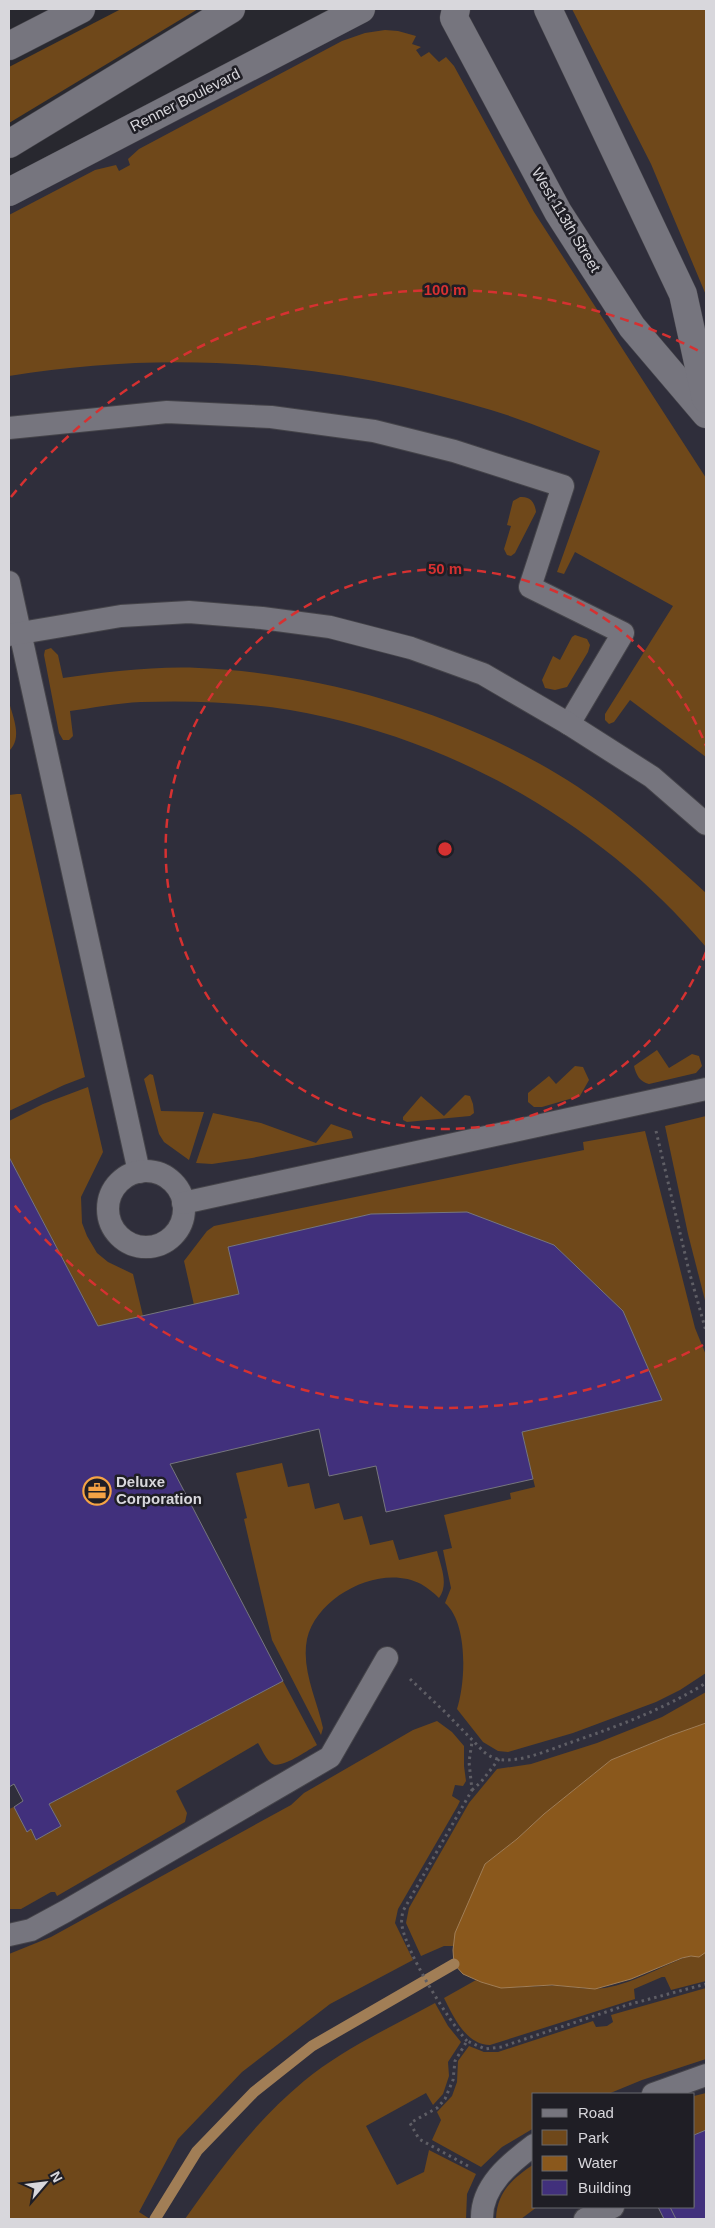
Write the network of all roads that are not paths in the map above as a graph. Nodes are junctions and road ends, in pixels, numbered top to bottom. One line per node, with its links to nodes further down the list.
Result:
1 (81, 9): 6 (street)
2 (232, 9): 7 (street)
3 (361, 9): 8 (street, Renner Boulevard)
4 (456, 9): 10 (street, West 113th Street)
5 (548, 9): 9 (street)
6 (9, 46)
7 (9, 144)
8 (9, 192)
9 (706, 398)
10 (706, 414)
11 (9, 428): 14 (lane)
12 (9, 582): 13 (lane)
13 (15, 634): 14 (lane); 17 (lane)
14 (569, 724): 15 (lane)
15 (706, 824)
16 (706, 1089): 18 (lane)
17 (139, 1172): 18 (lane); 18 (lane)
18 (184, 1203)
19 (388, 1658): 20 (lane)
20 (9, 1935)
21 (706, 2075): 22 (lane)
22 (656, 2093)
23 (532, 2146): 25 (lane)
24 (611, 2208): 26 (lane)
25 (482, 2219)
26 (585, 2219)

